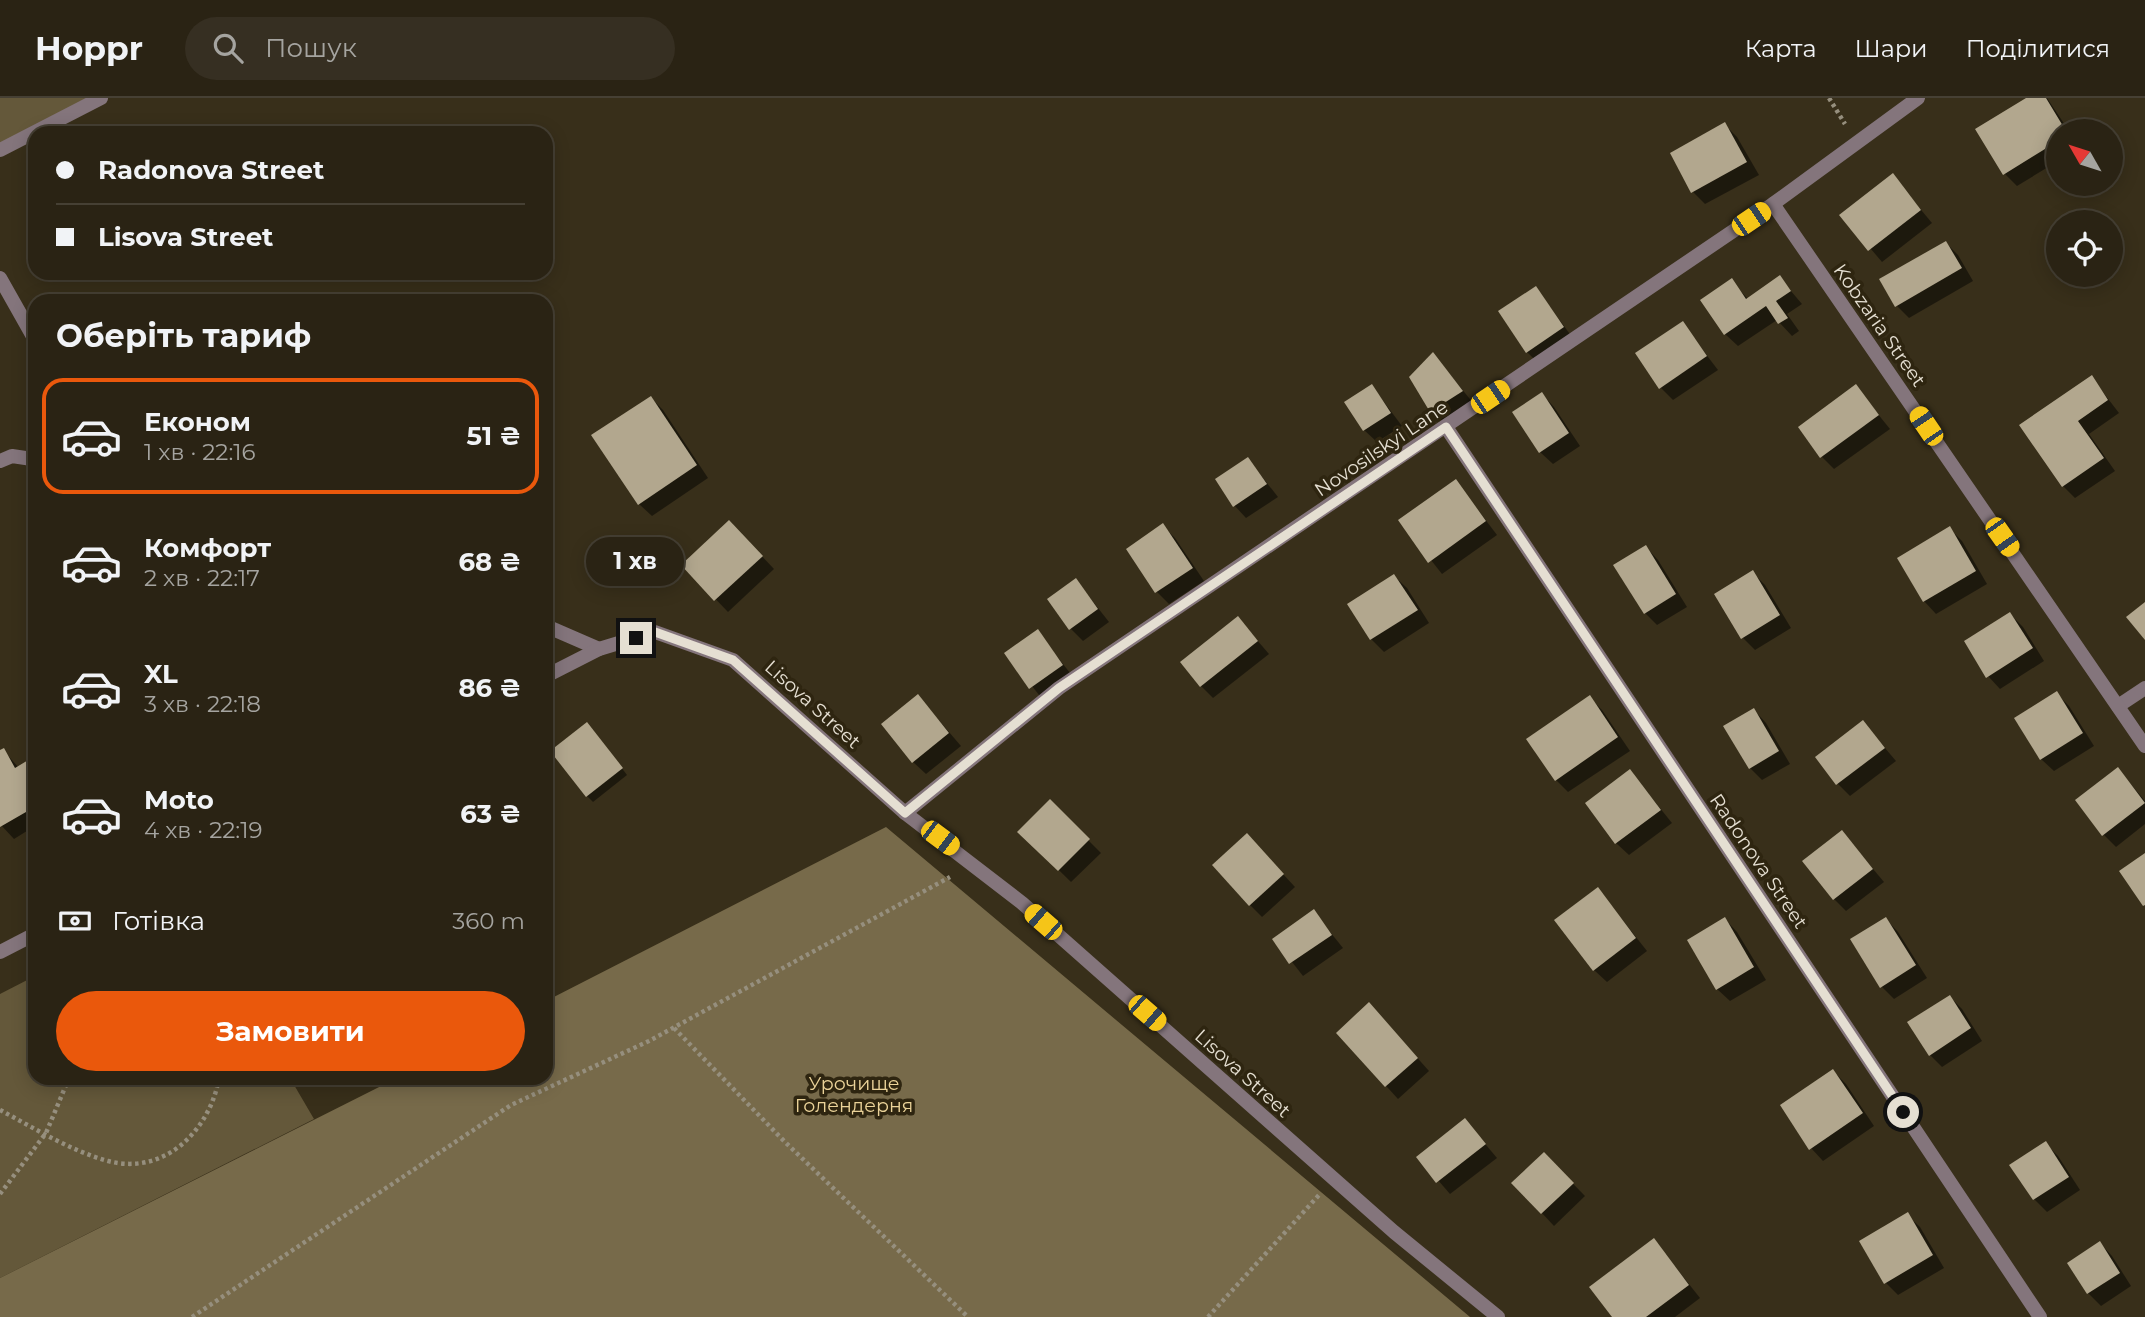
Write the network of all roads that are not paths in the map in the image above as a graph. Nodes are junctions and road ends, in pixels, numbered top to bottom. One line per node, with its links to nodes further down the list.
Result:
1 (101, 98): 3 (street)
2 (1917, 98): 6 (street, Novosilskyi Lane)
3 (47, 126)
4 (28, 136): 5 (street)
5 (0, 150)
6 (1773, 204): 9 (street, Novosilskyi Lane); 16 (street, Kobzaria Street)
7 (0, 278): 8 (street)
8 (28, 328)
9 (1446, 427): 18 (street, Novosilskyi Lane); 22 (street, Radonova Street)
10 (28, 458): 11 (street)
11 (0, 461)
12 (553, 629): 13 (street)
13 (599, 649): 14 (street, Lisova Street); 18 (street, Lisova Street)
14 (553, 672)
15 (2145, 688): 16 (street)
16 (2118, 706): 17 (street, Kobzaria Street)
17 (2145, 746)
18 (905, 813): 21 (street, Lisova Street)
19 (28, 938): 20 (street)
20 (0, 952)
21 (1498, 1317)
22 (2040, 1317)

